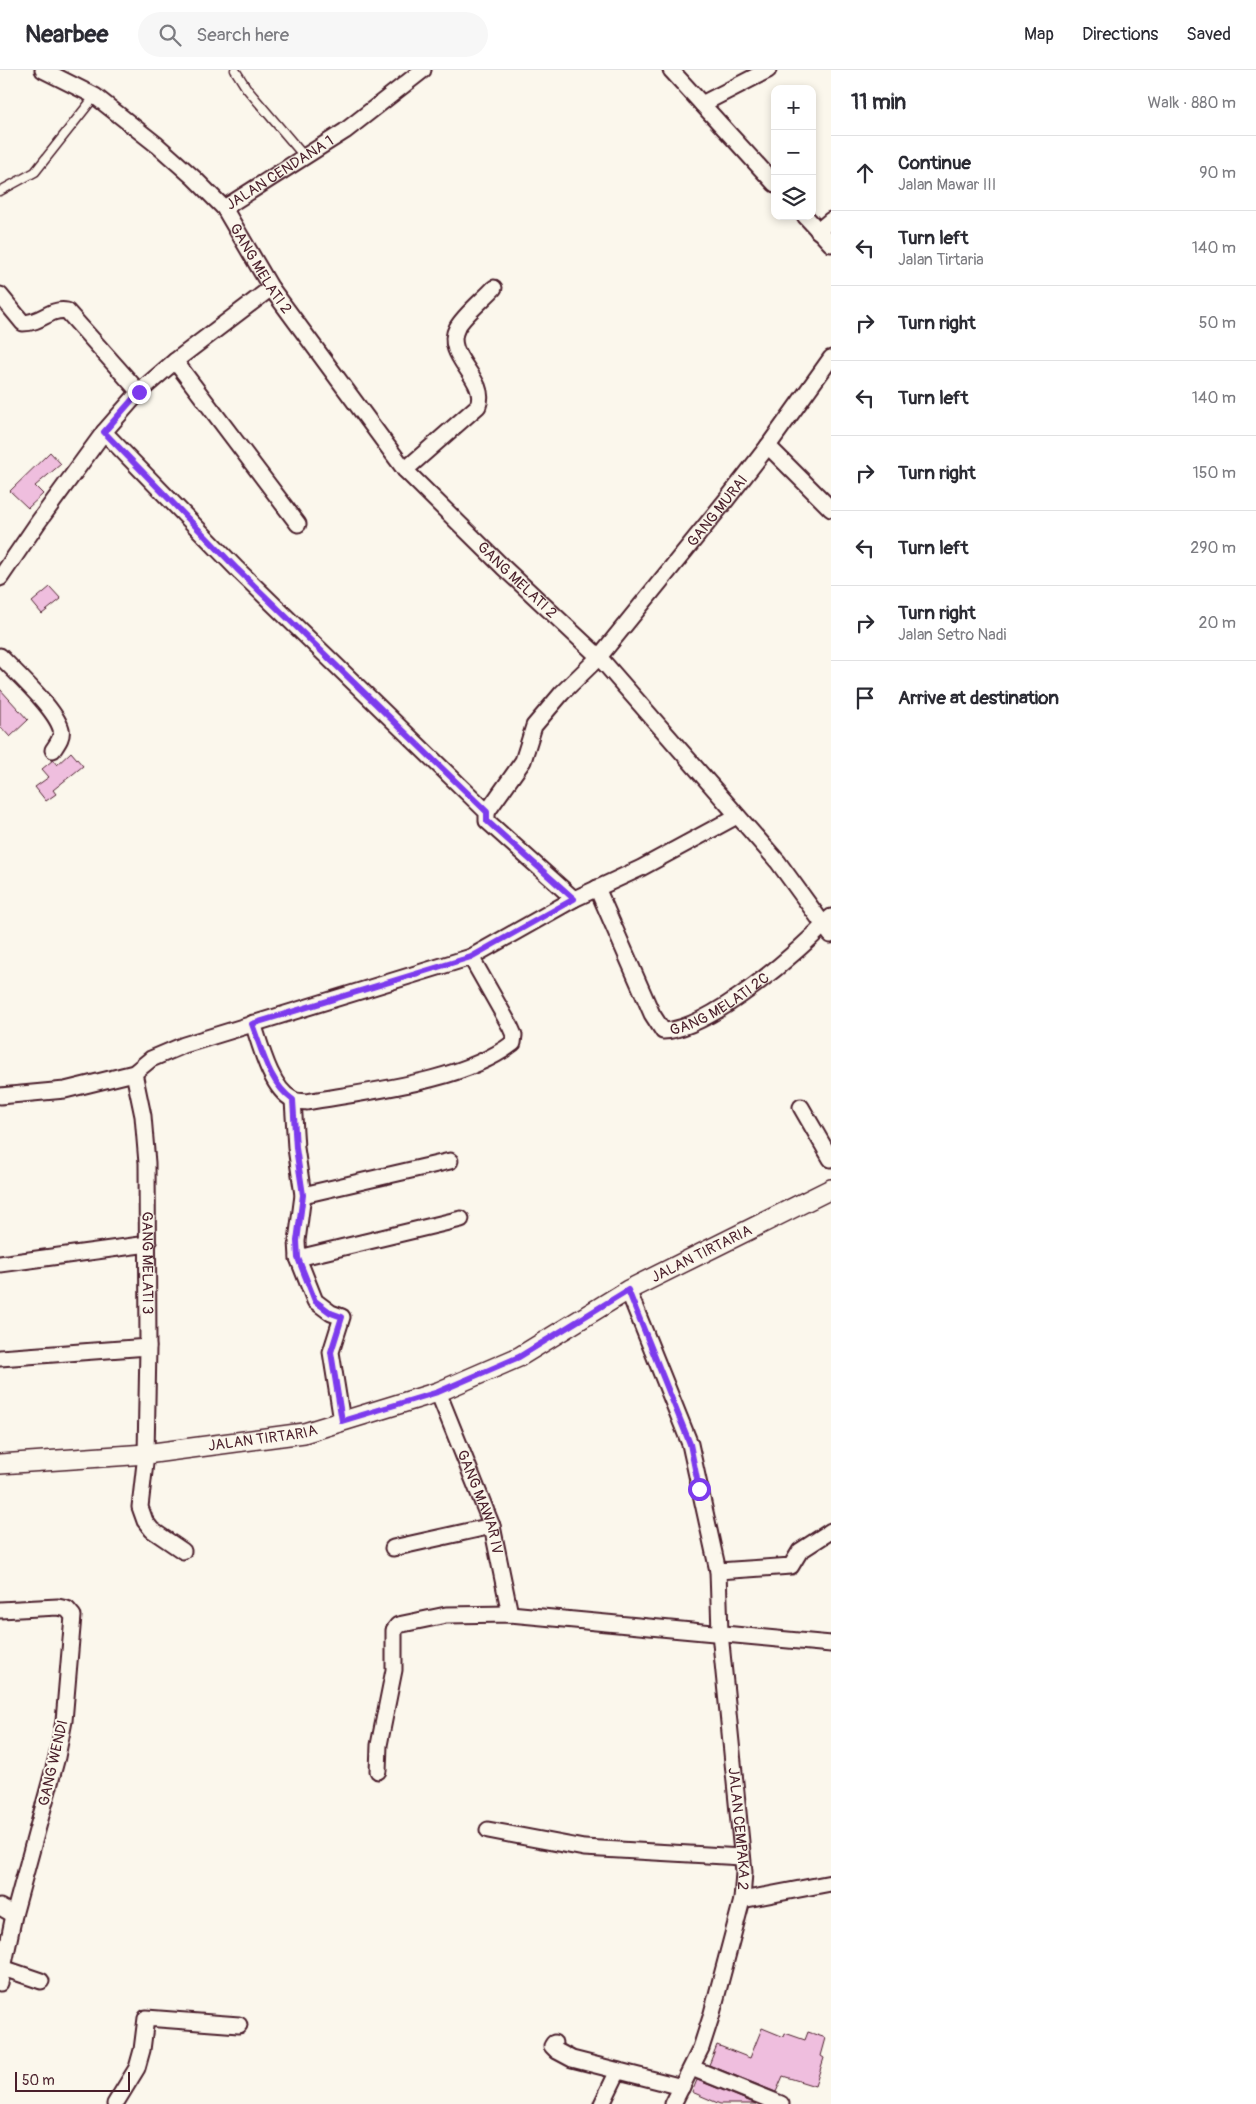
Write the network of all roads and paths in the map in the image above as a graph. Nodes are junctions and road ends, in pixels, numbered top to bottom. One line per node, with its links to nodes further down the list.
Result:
1 (43, 70): 6 (street, JALAN CENDANA 1)
2 (235, 70): 8 (lane)
3 (423, 70): 8 (street, JALAN CENDANA 1)
4 (671, 70): 7 (street)
5 (768, 70): 7 (street)
6 (95, 96): 10 (lane); 11 (street, JALAN CENDANA 1)
7 (702, 104): 9 (street)
8 (304, 156): 11 (street, JALAN CENDANA 1)
9 (771, 180)
10 (0, 192)
11 (224, 208): 16 (street, GANG MELATI 2)
12 (808, 220): 14 (street)
13 (831, 220): 14 (street)
14 (818, 231): 15 (street)
15 (831, 244)
16 (271, 288): 20 (street); 24 (street, GANG MELATI 2)
17 (494, 288): 24 (street)
18 (0, 295): 21 (street)
19 (831, 358): 23 (street, GANG MURAI)
20 (176, 361): 21 (street); 26 (street)
21 (139, 392): 22 (street)
22 (104, 432): 27 (street); 31 (street)
23 (768, 446): 25 (street); 29 (street, GANG MURAI)
24 (405, 470): 29 (street, GANG MELATI 2)
25 (831, 509)
26 (298, 524)
27 (0, 578)
28 (0, 656): 30 (street)
29 (599, 657): 31 (street, GANG MURAI); 32 (street, GANG MELATI 2)
30 (53, 750)
31 (487, 812): 34 (street)
32 (737, 816): 33 (street); 35 (street, GANG MELATI 2)
33 (597, 888): 34 (street); 35 (street, GANG MELATI 2C)
34 (574, 899): 36 (street)
35 (828, 926)
36 (471, 957): 37 (street); 40 (street)
37 (252, 1024): 38 (street); 40 (street)
38 (134, 1073): 39 (street); 47 (street, GANG MELATI 3)
39 (0, 1096)
40 (293, 1100): 45 (street)
41 (802, 1107): 42 (street)
42 (831, 1158)
43 (450, 1161): 45 (street)
44 (831, 1190): 50 (street, JALAN TIRTARIA)
45 (303, 1195): 48 (street)
46 (462, 1219): 48 (street)
47 (148, 1244): 49 (street); 51 (street, GANG MELATI 3)
48 (298, 1258): 54 (street)
49 (0, 1264)
50 (628, 1290): 53 (street, JALAN TIRTARIA); 61 (street, JALAN CEMPAKA 2)
51 (148, 1347): 52 (street); 55 (street, GANG MELATI 3)
52 (0, 1358)
53 (438, 1392): 54 (street, JALAN TIRTARIA); 57 (street, GANG MAWAR IV)
54 (342, 1421): 55 (street, JALAN TIRTARIA)
55 (146, 1454): 56 (street, JALAN TIRTARIA); 60 (street, GANG MELATI 3)
56 (0, 1464)
57 (492, 1526): 59 (street); 63 (street, GANG MAWAR IV)
58 (831, 1531): 61 (street)
59 (393, 1548)
60 (183, 1551)
61 (718, 1571): 64 (street, JALAN CEMPAKA 2)
62 (0, 1610): 72 (street, GANG WENDI)
63 (510, 1614): 64 (street); 66 (street)
64 (720, 1633): 65 (street); 68 (street, JALAN CEMPAKA 2)
65 (831, 1644)
66 (378, 1771)
67 (488, 1830): 68 (street)
68 (742, 1857): 70 (street, JALAN CEMPAKA 2)
69 (831, 1883): 70 (street)
70 (742, 1900): 77 (street, JALAN CEMPAKA 2)
71 (0, 1907): 72 (street)
72 (14, 1915): 73 (street, GANG WENDI)
73 (1, 1976): 74 (street)
74 (41, 1981)
75 (239, 2025): 80 (street)
76 (554, 2042): 78 (street)
77 (692, 2068): 79 (street, JALAN CEMPAKA 2); 83 (street)
78 (618, 2071): 79 (street); 81 (street)
79 (682, 2087): 82 (street, JALAN CEMPAKA 2)
80 (114, 2104)
81 (602, 2104)
82 (673, 2104)
83 (781, 2104)

